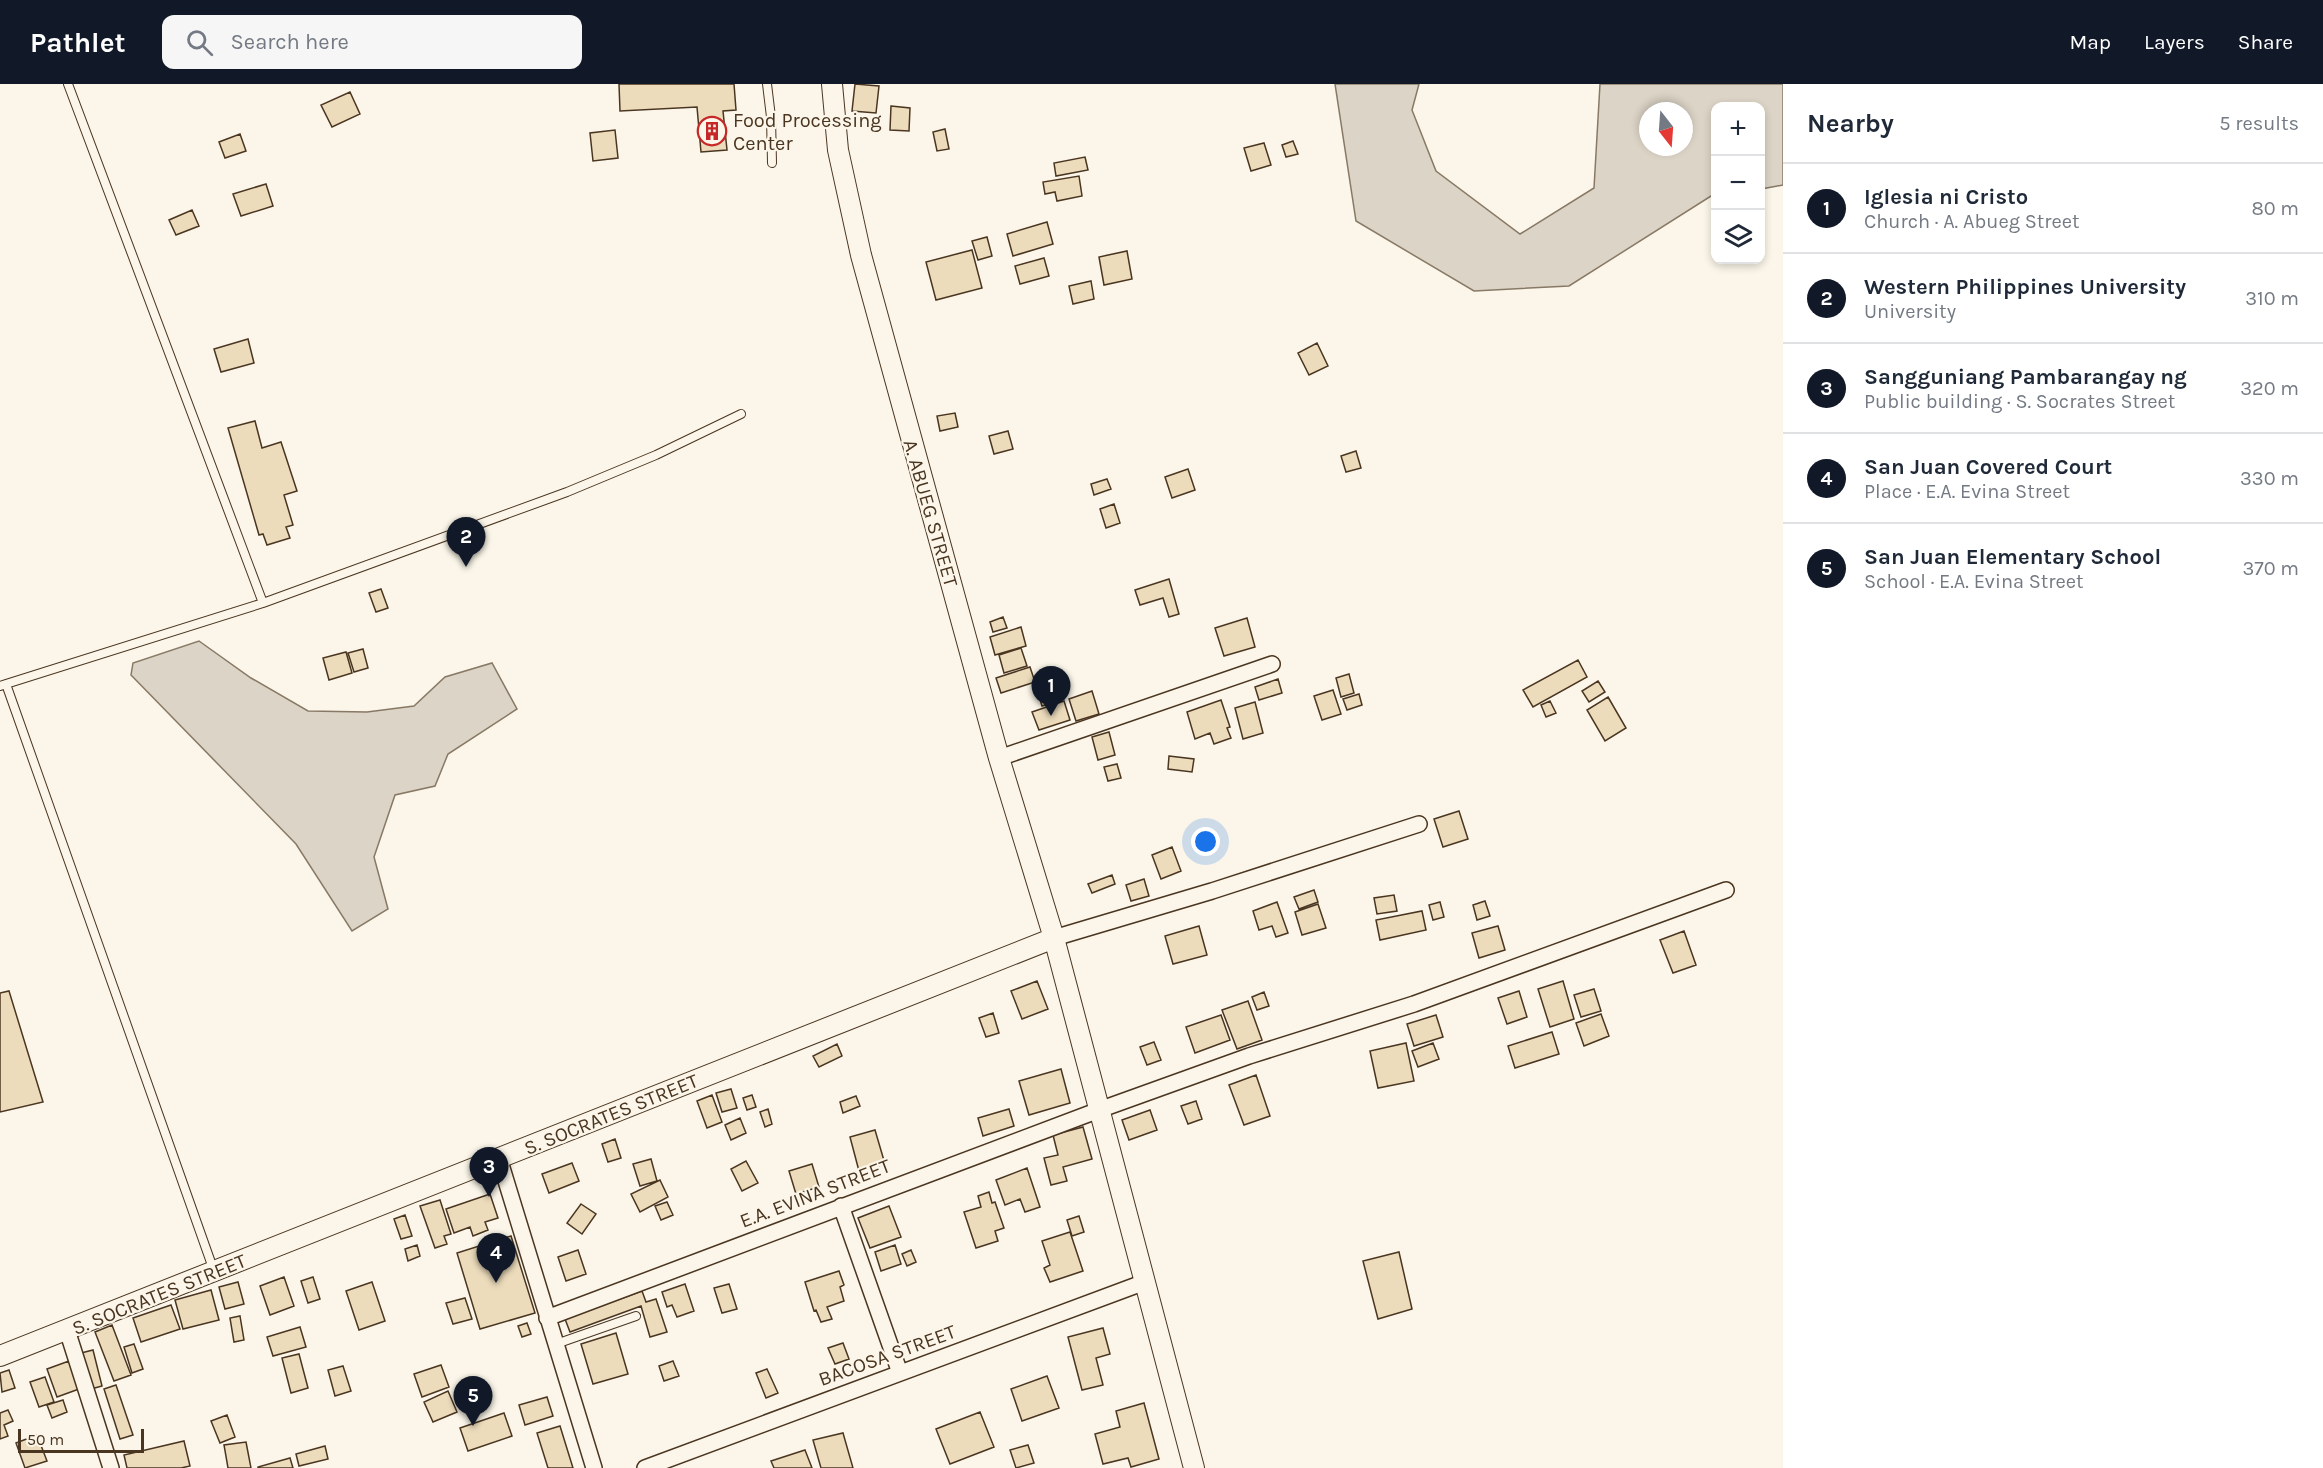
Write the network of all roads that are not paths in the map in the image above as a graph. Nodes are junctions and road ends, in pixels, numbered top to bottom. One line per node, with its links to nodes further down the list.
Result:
1 (68, 84): 6 (lane)
2 (766, 84): 4 (lane)
3 (832, 84): 9 (street, A. ABUEG STREET)
4 (772, 163)
5 (741, 414): 6 (lane)
6 (263, 603): 8 (lane)
7 (1272, 664): 9 (street)
8 (3, 685): 16 (lane)
9 (999, 758): 12 (street, A. ABUEG STREET)
10 (1419, 824): 12 (street)
11 (1726, 890): 13 (street, E.A. EVINA STREET)
12 (1054, 938): 13 (street, A. ABUEG STREET); 14 (street, S. SOCRATES STREET)
13 (1099, 1110): 15 (street, E.A. EVINA STREET); 17 (street, A. ABUEG STREET)
14 (499, 1158): 16 (street, S. SOCRATES STREET); 19 (street)
15 (841, 1206): 19 (street, E.A. EVINA STREET); 23 (street)
16 (214, 1272): 20 (street, S. SOCRATES STREET)
17 (1145, 1282): 23 (street, BACOSA STREET); 27 (street, A. ABUEG STREET)
18 (636, 1316): 21 (lane)
19 (547, 1318): 21 (street)
20 (67, 1330): 22 (street, S. SOCRATES STREET); 24 (street)
21 (555, 1344): 25 (street)
22 (0, 1356)
23 (900, 1373): 26 (street, BACOSA STREET)
24 (111, 1468)
25 (594, 1468)
26 (645, 1468)
27 (1194, 1468)

